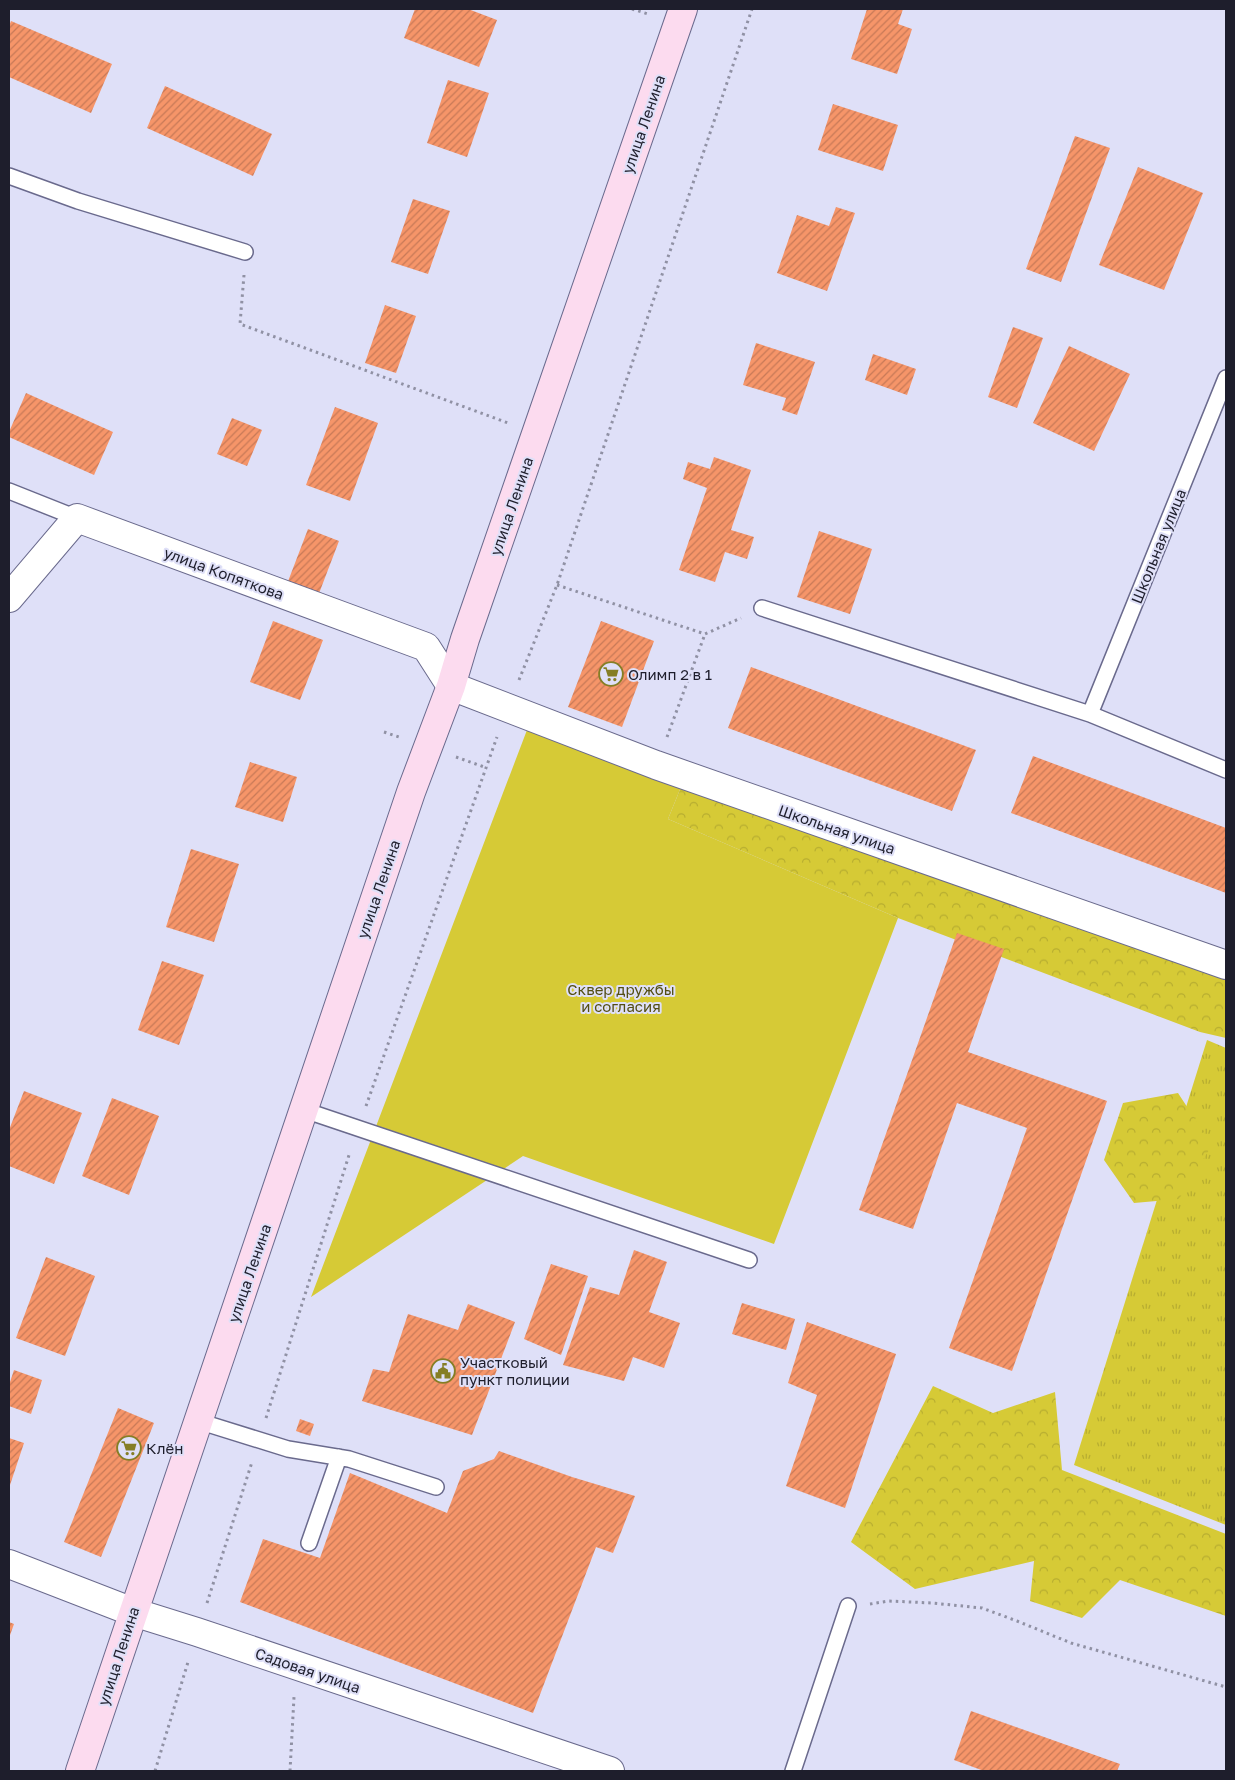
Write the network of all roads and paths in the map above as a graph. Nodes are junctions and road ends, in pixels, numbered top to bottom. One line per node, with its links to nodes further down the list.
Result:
1 (682, 9): 6 (main road, улица Ленина)
2 (752, 9): 9 (path)
3 (9, 176): 4 (lane)
4 (245, 252): 6 (path)
5 (1226, 378): 15 (lane, Школьная улица)
6 (537, 434): 13 (main road, улица Ленина)
7 (9, 491): 8 (lane)
8 (77, 518): 10 (street); 13 (street, улица Копяткова)
9 (557, 585): 12 (path); 14 (path)
10 (9, 598)
11 (762, 608): 12 (path); 15 (lane)
12 (705, 634): 16 (path)
13 (451, 686): 14 (street, Школьная улица); 19 (main road, улица Ленина)
14 (508, 708): 16 (street, Школьная улица); 20 (path)
15 (1090, 714): 17 (lane)
16 (656, 765): 18 (street, Школьная улица)
17 (1226, 770)
18 (1226, 964)
19 (304, 1110): 20 (lane); 22 (main road, улица Ленина)
20 (358, 1129): 21 (lane); 23 (path)
21 (749, 1260)
22 (198, 1421): 23 (lane); 29 (main road, улица Ленина)
23 (259, 1439): 24 (lane); 30 (path)
24 (339, 1457): 25 (lane); 26 (lane)
25 (436, 1487)
26 (310, 1543)
27 (9, 1564): 29 (street, Садовая улица)
28 (848, 1606): 32 (path); 37 (lane)
29 (133, 1612): 30 (street, Садовая улица); 33 (main road, улица Ленина)
30 (197, 1632): 31 (street, Садовая улица); 34 (path)
31 (296, 1665): 35 (path); 36 (street, Садовая улица)
32 (1226, 1687)
33 (80, 1771)
34 (155, 1771)
35 (290, 1771)
36 (610, 1771)
37 (793, 1771)

